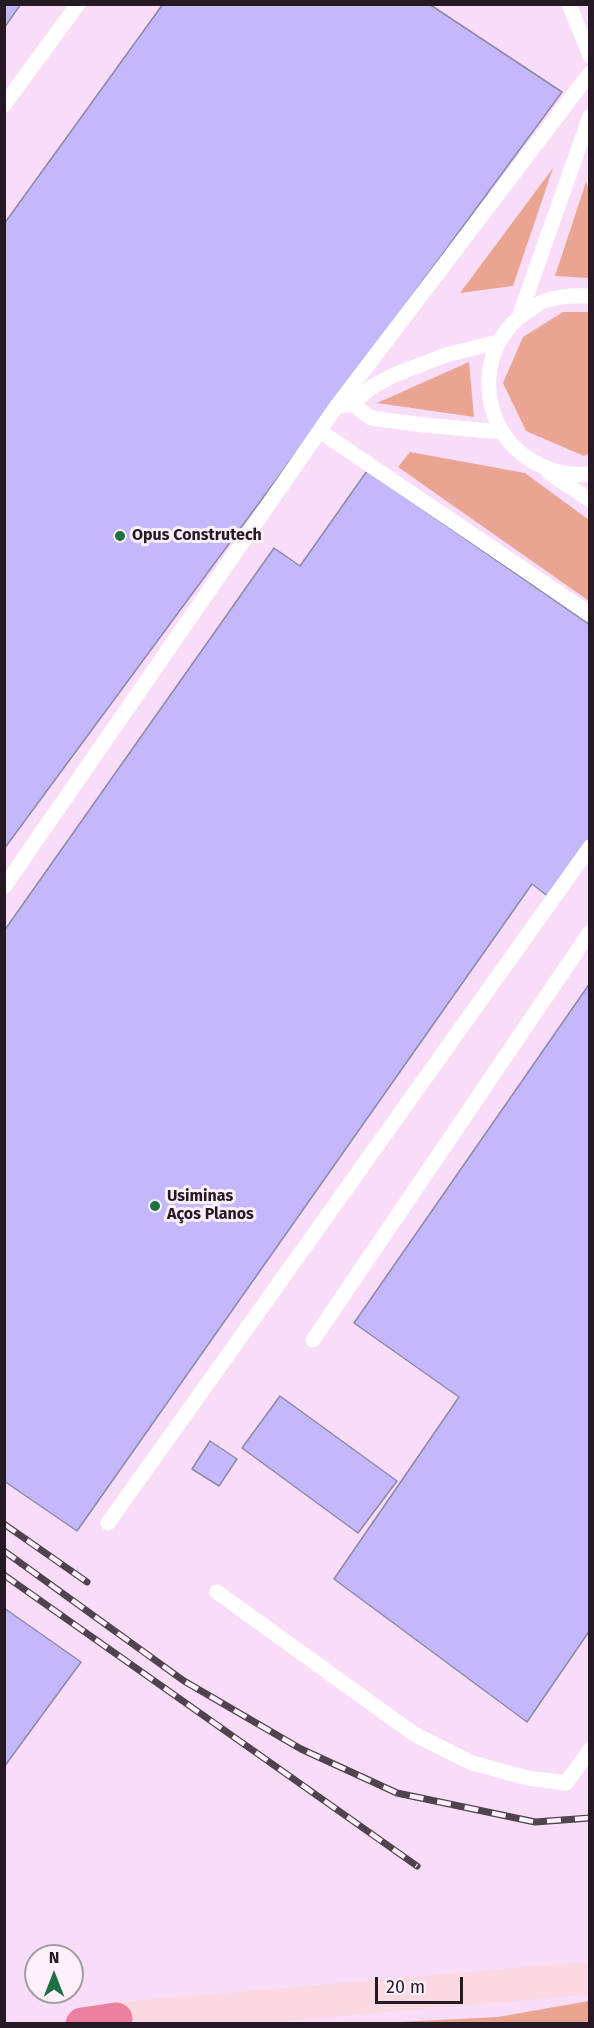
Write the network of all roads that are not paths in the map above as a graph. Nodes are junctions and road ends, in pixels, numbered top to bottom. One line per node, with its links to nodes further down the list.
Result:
1 (78, 4): 5 (lane)
2 (567, 7): 3 (lane)
3 (590, 56)
4 (590, 73): 10 (lane)
5 (4, 105)
6 (590, 116): 8 (lane)
7 (590, 296): 8 (lane)
8 (519, 317): 9 (lane)
9 (498, 342): 10 (lane); 12 (lane)
10 (344, 406): 11 (lane); 12 (lane)
11 (321, 432): 16 (lane); 18 (lane)
12 (502, 432): 13 (lane)
13 (519, 453): 14 (lane); 15 (lane)
14 (590, 474)
15 (590, 500)
16 (590, 614)
17 (590, 848): 21 (lane)
18 (4, 887)
19 (590, 932): 20 (lane)
20 (313, 1340)
21 (108, 1523)
22 (217, 1592): 23 (lane)
23 (590, 1750)
24 (590, 1978): 25 (main road)
25 (110, 2021): 26 (highway)
26 (82, 2024)

